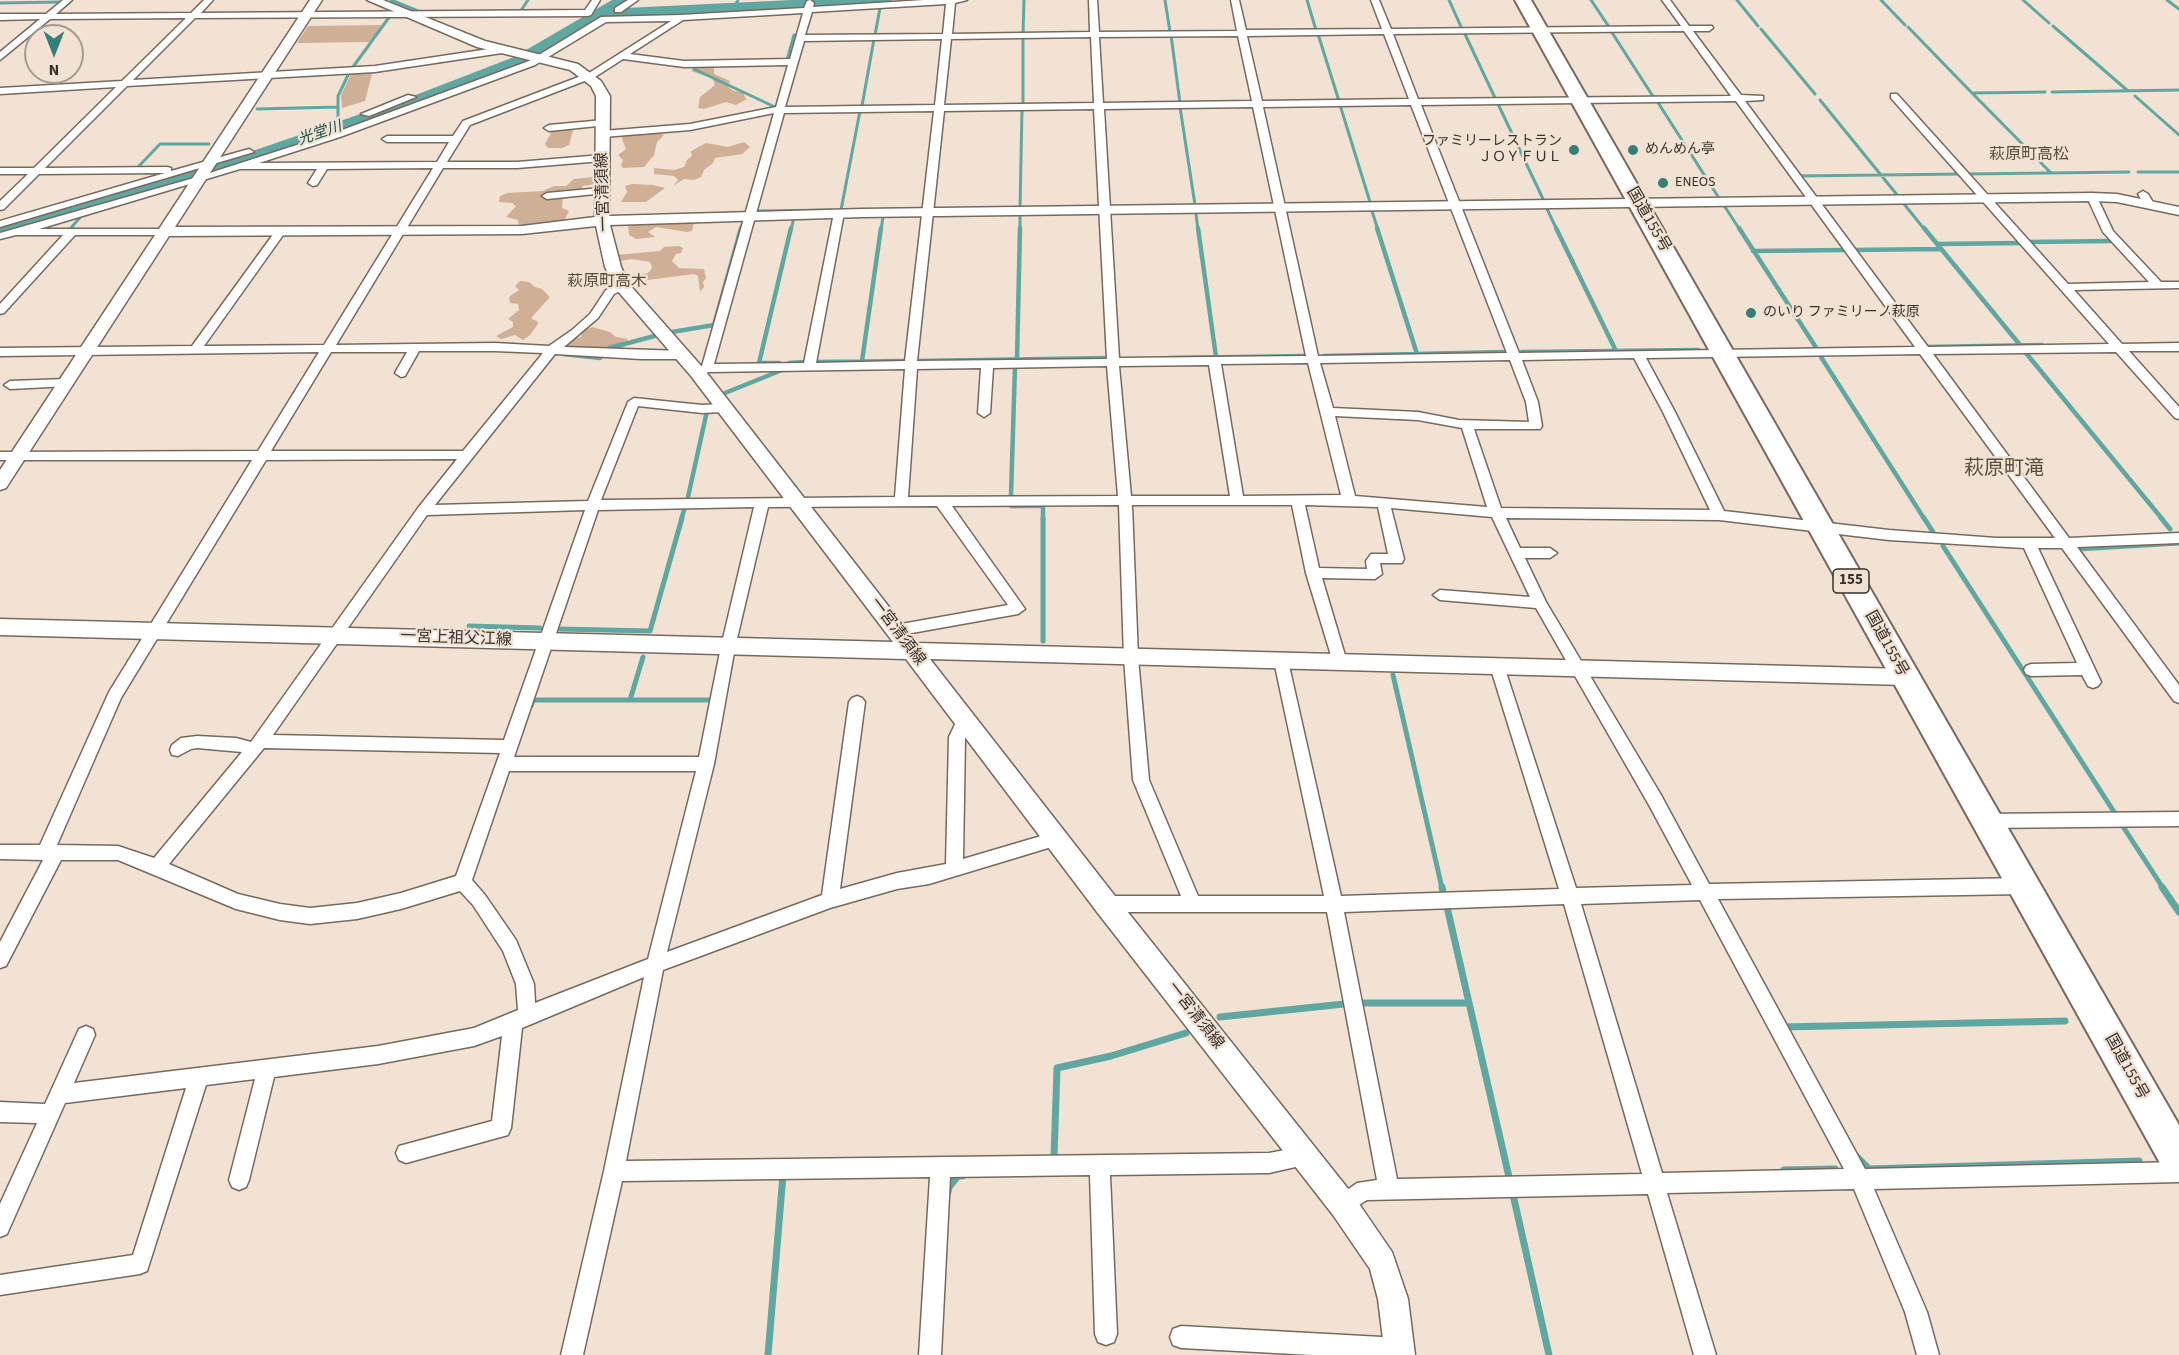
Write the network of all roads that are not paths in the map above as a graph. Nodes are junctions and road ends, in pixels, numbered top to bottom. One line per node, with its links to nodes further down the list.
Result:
1 (68, 0): 19 (street)
2 (209, 0): 18 (street)
3 (316, 0): 16 (street)
4 (373, 0): 17 (street)
5 (596, 0): 17 (street)
6 (634, 0): 15 (street)
7 (951, 0): 8 (street); 14 (street); 28 (street)
8 (963, 0)
9 (1093, 0): 27 (street)
10 (1235, 0): 26 (street)
11 (1376, 0): 25 (street)
12 (1523, 0): 24 (highway, 国道155号 / 155)
13 (1666, 0): 22 (street)
14 (811, 3): 15 (street); 20 (street); 29 (street)
15 (635, 14): 20 (street); 34 (street)
16 (306, 15): 17 (street); 18 (street); 36 (street)
17 (409, 15): 30 (street)
18 (193, 16): 19 (street); 38 (street)
19 (48, 17): 21 (street); 33 (street)
20 (681, 18): 32 (street)
21 (2, 19)
22 (1687, 28): 23 (street); 24 (street); 41 (street)
23 (1709, 28)
24 (1540, 30): 25 (street); 43 (highway, 国道155号 / 155)
25 (1388, 31): 26 (street); 44 (street)
26 (1242, 33): 27 (street); 45 (street)
27 (1095, 34): 28 (street); 46 (street)
28 (947, 36): 29 (street); 47 (street)
29 (799, 38): 35 (street)
30 (502, 50): 31 (street); 36 (street)
31 (521, 55): 34 (street); 59 (street)
32 (621, 56): 35 (street); 37 (street)
33 (0, 57)
34 (538, 59): 37 (street); 55 (street)
35 (792, 62): 48 (street)
36 (266, 75): 38 (street); 59 (street)
37 (588, 76): 50 (street, 一宮清須線); 51 (street)
38 (126, 83): 39 (street); 58 (street)
39 (0, 91)
40 (1894, 96): 64 (street)
41 (1737, 98): 42 (street); 43 (street); 65 (street)
42 (1760, 98)
43 (1579, 100): 44 (street); 66 (highway, 国道155号 / 155)
44 (1416, 102): 45 (street); 67 (street)
45 (1258, 104): 46 (street); 69 (street)
46 (1099, 106): 47 (street); 70 (street)
47 (939, 107): 48 (street); 72 (street)
48 (779, 110): 50 (street); 74 (street)
49 (549, 128): 50 (street)
50 (604, 129): 53 (street, 一宮清須線)
51 (454, 139): 52 (street); 54 (street)
52 (387, 140)
53 (602, 158): 54 (street); 61 (street, 一宮清須線)
54 (439, 165): 56 (street); 77 (street)
55 (239, 166): 56 (street); 59 (street)
56 (324, 166): 60 (street)
57 (0, 171): 58 (street)
58 (36, 171): 59 (street); 68 (street)
59 (199, 172): 76 (street); 79 (street); 81 (street)
60 (313, 183)
61 (601, 191): 62 (street); 75 (street, 一宮清須線)
62 (547, 196)
63 (2092, 197): 64 (street); 71 (street); 86 (street)
64 (1986, 199): 65 (street); 85 (street)
65 (1812, 201): 66 (street); 96 (street)
66 (1638, 203): 67 (street); 97 (highway, 国道155号 / 155)
67 (1456, 206): 69 (street); 100 (street)
68 (0, 207)
69 (1281, 208): 70 (street); 101 (street)
70 (1106, 210): 72 (street); 102 (street)
71 (2179, 211)
72 (928, 212): 73 (street); 104 (street)
73 (839, 213): 74 (street); 106 (street)
74 (749, 215): 75 (street); 107 (street)
75 (603, 221): 77 (street); 84 (street, 一宮清須線)
76 (0, 224)
77 (399, 230): 78 (street); 91 (street)
78 (281, 231): 81 (street); 92 (street)
79 (16, 232): 80 (street); 82 (street)
80 (72, 232): 81 (street); 87 (street)
81 (163, 232): 94 (street)
82 (0, 236)
83 (2179, 285): 86 (street)
84 (622, 286): 93 (street); 99 (street, 一宮清須線)
85 (2064, 286): 86 (street); 90 (street)
86 (2159, 286)
87 (0, 311)
88 (2179, 347): 90 (street)
89 (415, 348): 91 (street); 93 (street); 108 (street)
90 (2119, 348): 96 (street); 114 (street)
91 (326, 349): 92 (street); 117 (street)
92 (195, 350): 94 (street)
93 (552, 350): 99 (street); 116 (street)
94 (85, 351): 95 (street); 109 (street)
95 (0, 352)
96 (1923, 352): 97 (street); 136 (street)
97 (1723, 354): 98 (street); 133 (highway, 国道155号 / 155)
98 (1638, 355): 100 (street); 132 (street)
99 (682, 356): 107 (street, 一宮清須線)
100 (1514, 358): 101 (street); 115 (street)
101 (1313, 360): 103 (street); 112 (street)
102 (1113, 362): 103 (street); 105 (street); 123 (street)
103 (1215, 362): 124 (street)
104 (911, 364): 105 (street); 106 (street); 121 (street)
105 (987, 364): 113 (street)
106 (809, 366): 107 (street)
107 (702, 370): 111 (street, 一宮清須線)
108 (401, 373)
109 (66, 383): 110 (street); 118 (street)
110 (10, 385)
111 (723, 408): 126 (street, 一宮清須線); 128 (street)
112 (1328, 412): 115 (street); 120 (street)
113 (984, 413)
114 (2179, 415)
115 (1467, 425): 131 (street)
116 (467, 454): 117 (street); 130 (street)
117 (263, 455): 118 (street); 144 (street)
118 (9, 456): 119 (street)
119 (0, 484)
120 (1349, 500): 127 (street); 129 (street)
121 (901, 501): 122 (street); 126 (street)
122 (941, 501): 123 (street); 143 (street)
123 (1125, 501): 124 (street); 149 (street)
124 (1237, 501): 127 (street)
125 (762, 502): 126 (street); 128 (street); 147 (street)
126 (798, 502): 143 (street, 一宮清須線)
127 (1298, 502): 139 (street)
128 (593, 504): 130 (street); 146 (street)
129 (1384, 504): 131 (street); 139 (street)
130 (423, 511): 145 (street)
131 (1498, 513): 132 (street); 137 (street)
132 (1719, 515): 133 (street)
133 (1820, 526): 135 (street); 155 (highway, 国道155号 / 155)
134 (2179, 538): 136 (street)
135 (2029, 543): 136 (street); 154 (street)
136 (2066, 543): 156 (street)
137 (1516, 553): 138 (street); 141 (street)
138 (1550, 553)
139 (1313, 573): 151 (street)
140 (1440, 595): 141 (street)
141 (1540, 603): 153 (street)
142 (1, 630): 144 (street, 一宮上祖父江線)
143 (895, 630): 148 (street, 一宮清須線)
144 (154, 631): 145 (street, 一宮上祖父江線); 167 (street)
145 (334, 636): 146 (street, 一宮上祖父江線); 159 (street)
146 (546, 642): 147 (street, 一宮上祖父江線); 160 (street)
147 (728, 647): 148 (street, 一宮上祖父江線); 163 (street)
148 (911, 652): 149 (street, 一宮上祖父江線); 158 (street, 一宮清須線)
149 (1131, 658): 150 (street, 一宮上祖父江線); 176 (street)
150 (1281, 661): 151 (street, 一宮上祖父江線); 178 (street)
151 (1340, 662): 152 (street, 一宮上祖父江線)
152 (1497, 666): 153 (street, 一宮上祖父江線); 174 (street)
153 (1579, 668): 155 (street, 一宮上祖父江線); 173 (street)
154 (2031, 670)
155 (1905, 677): 165 (highway, 国道155号 / 155)
156 (2179, 697)
157 (857, 702): 175 (street)
158 (964, 720): 166 (street, 一宮清須線); 170 (street)
159 (257, 745): 160 (street); 161 (street); 169 (street)
160 (509, 747): 162 (street)
161 (178, 750)
162 (503, 764): 163 (street); 171 (street)
163 (706, 764): 180 (street)
164 (2179, 819): 165 (street)
165 (1985, 821): 172 (highway, 国道155号 / 155)
166 (1058, 838): 170 (street); 177 (street, 一宮清須線)
167 (46, 851): 168 (street); 169 (street); 179 (street)
168 (0, 852)
169 (157, 867): 171 (street)
170 (954, 867): 175 (street)
171 (463, 882): 181 (street)
172 (2024, 886): 173 (street); 190 (highway, 国道155号 / 155)
173 (1704, 892): 174 (street); 195 (street)
174 (1569, 896): 178 (street); 197 (street)
175 (830, 900): 180 (street)
176 (1192, 903): 177 (street); 178 (street)
177 (1106, 904): 189 (street, 一宮清須線)
178 (1334, 904): 198 (street)
179 (0, 960)
180 (655, 965): 181 (street); 193 (street)
181 (520, 1019): 183 (street); 188 (street)
182 (86, 1035): 185 (street)
183 (267, 1068): 184 (street); 196 (street)
184 (200, 1075): 185 (street); 201 (street)
185 (59, 1094): 187 (street)
186 (0, 1112): 187 (street)
187 (49, 1114): 200 (street)
188 (406, 1153)
189 (1306, 1156): 191 (street); 199 (street, 一宮清須線)
190 (2179, 1161)
191 (1100, 1164): 192 (street); 202 (street)
192 (941, 1166): 193 (street); 206 (street)
193 (614, 1171): 205 (street)
194 (2179, 1172): 195 (street)
195 (1859, 1178): 197 (street); 208 (street)
196 (239, 1180)
197 (1654, 1183): 198 (street); 207 (street)
198 (1389, 1190): 199 (street)
199 (1343, 1205): 204 (street, 一宮清須線)
200 (0, 1227)
201 (0, 1285)
202 (1106, 1334)
203 (1182, 1337): 204 (street)
204 (1400, 1352)
205 (572, 1355)
206 (930, 1355)
207 (1705, 1355)
208 (1928, 1355)

